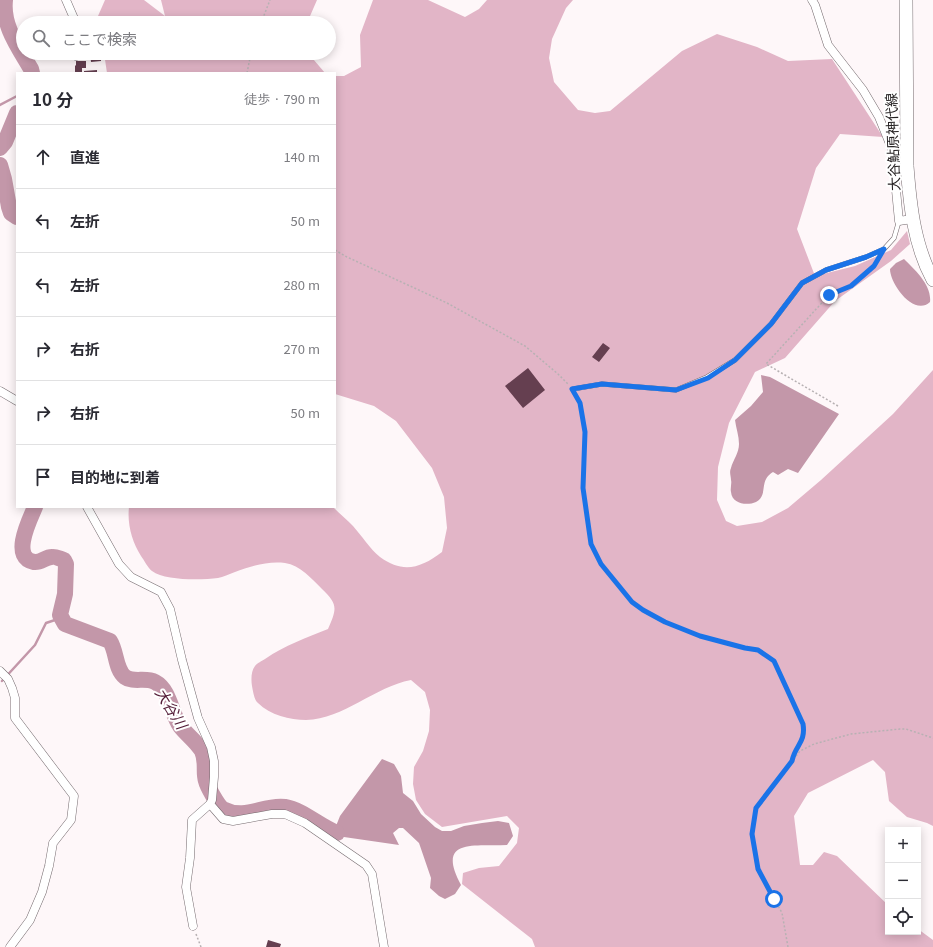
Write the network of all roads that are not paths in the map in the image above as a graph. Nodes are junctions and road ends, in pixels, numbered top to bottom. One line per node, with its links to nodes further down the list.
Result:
1 (66, 0): 4 (street)
2 (812, 0): 6 (street)
3 (906, 0): 5 (main road, 大谷鮎原神代線)
4 (73, 16)
5 (912, 219): 6 (street); 7 (main road, 大谷鮎原神代線)
6 (899, 221): 8 (lane)
7 (933, 280)
8 (572, 389)
9 (0, 391): 10 (street)
10 (16, 400)
11 (88, 508): 13 (street)
12 (0, 671): 15 (street)
13 (210, 804): 14 (street); 16 (street)
14 (193, 926)
15 (10, 947)
16 (384, 947)

